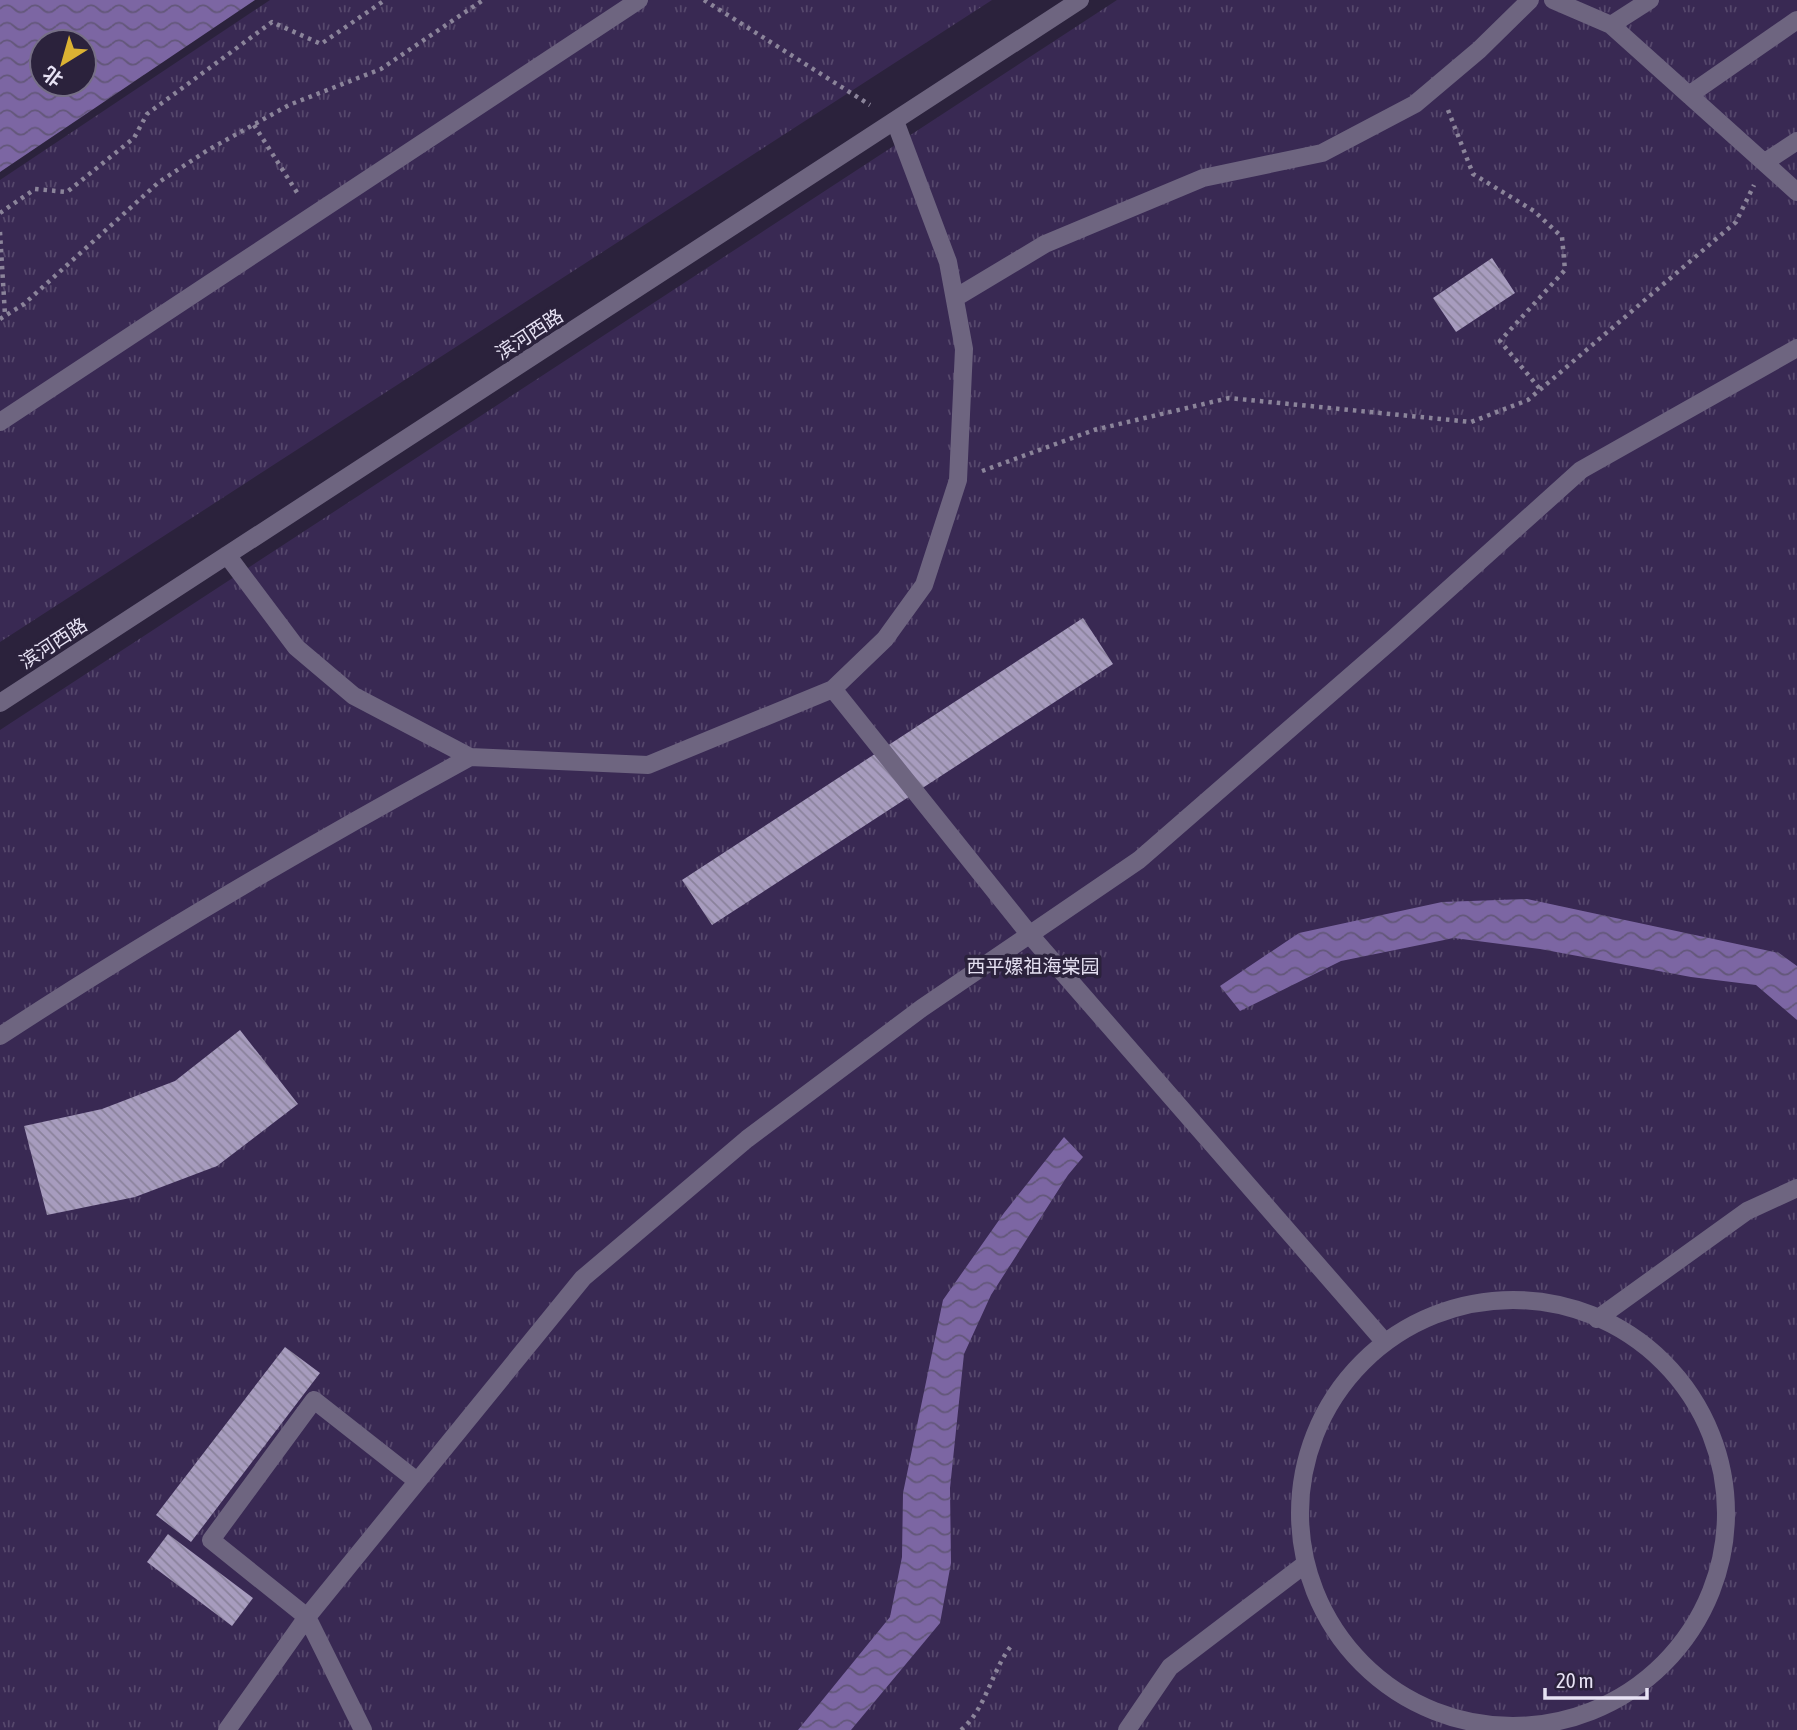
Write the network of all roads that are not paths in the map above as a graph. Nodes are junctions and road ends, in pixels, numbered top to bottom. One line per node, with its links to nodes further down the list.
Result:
1 (639, 0): 15 (street)
2 (1080, 0): 9 (street, 滨河西路)
3 (1530, 0): 13 (street)
4 (1553, 0): 7 (street)
5 (1650, 0): 7 (street)
6 (1797, 20): 8 (street)
7 (1612, 25): 8 (street)
8 (1689, 95): 11 (street)
9 (895, 121): 13 (street); 16 (street, 滨河西路)
10 (1797, 141): 11 (street)
11 (1765, 162): 12 (street)
12 (1797, 192)
13 (955, 298): 17 (street)
14 (1797, 348): 20 (street)
15 (0, 422)
16 (227, 555): 18 (street, 滨河西路); 19 (street)
17 (833, 689): 19 (street); 20 (street)
18 (0, 703)
19 (470, 757): 21 (street)
20 (1030, 935): 24 (street); 25 (street)
21 (0, 1037)
22 (1797, 1188): 23 (street)
23 (1597, 1320): 24 (street); 26 (street)
24 (1383, 1340): 26 (street)
25 (417, 1481): 27 (street); 27 (street)
26 (1304, 1565): 30 (street)
27 (307, 1617): 28 (street); 29 (street)
28 (227, 1730)
29 (363, 1730)
30 (1126, 1730)

